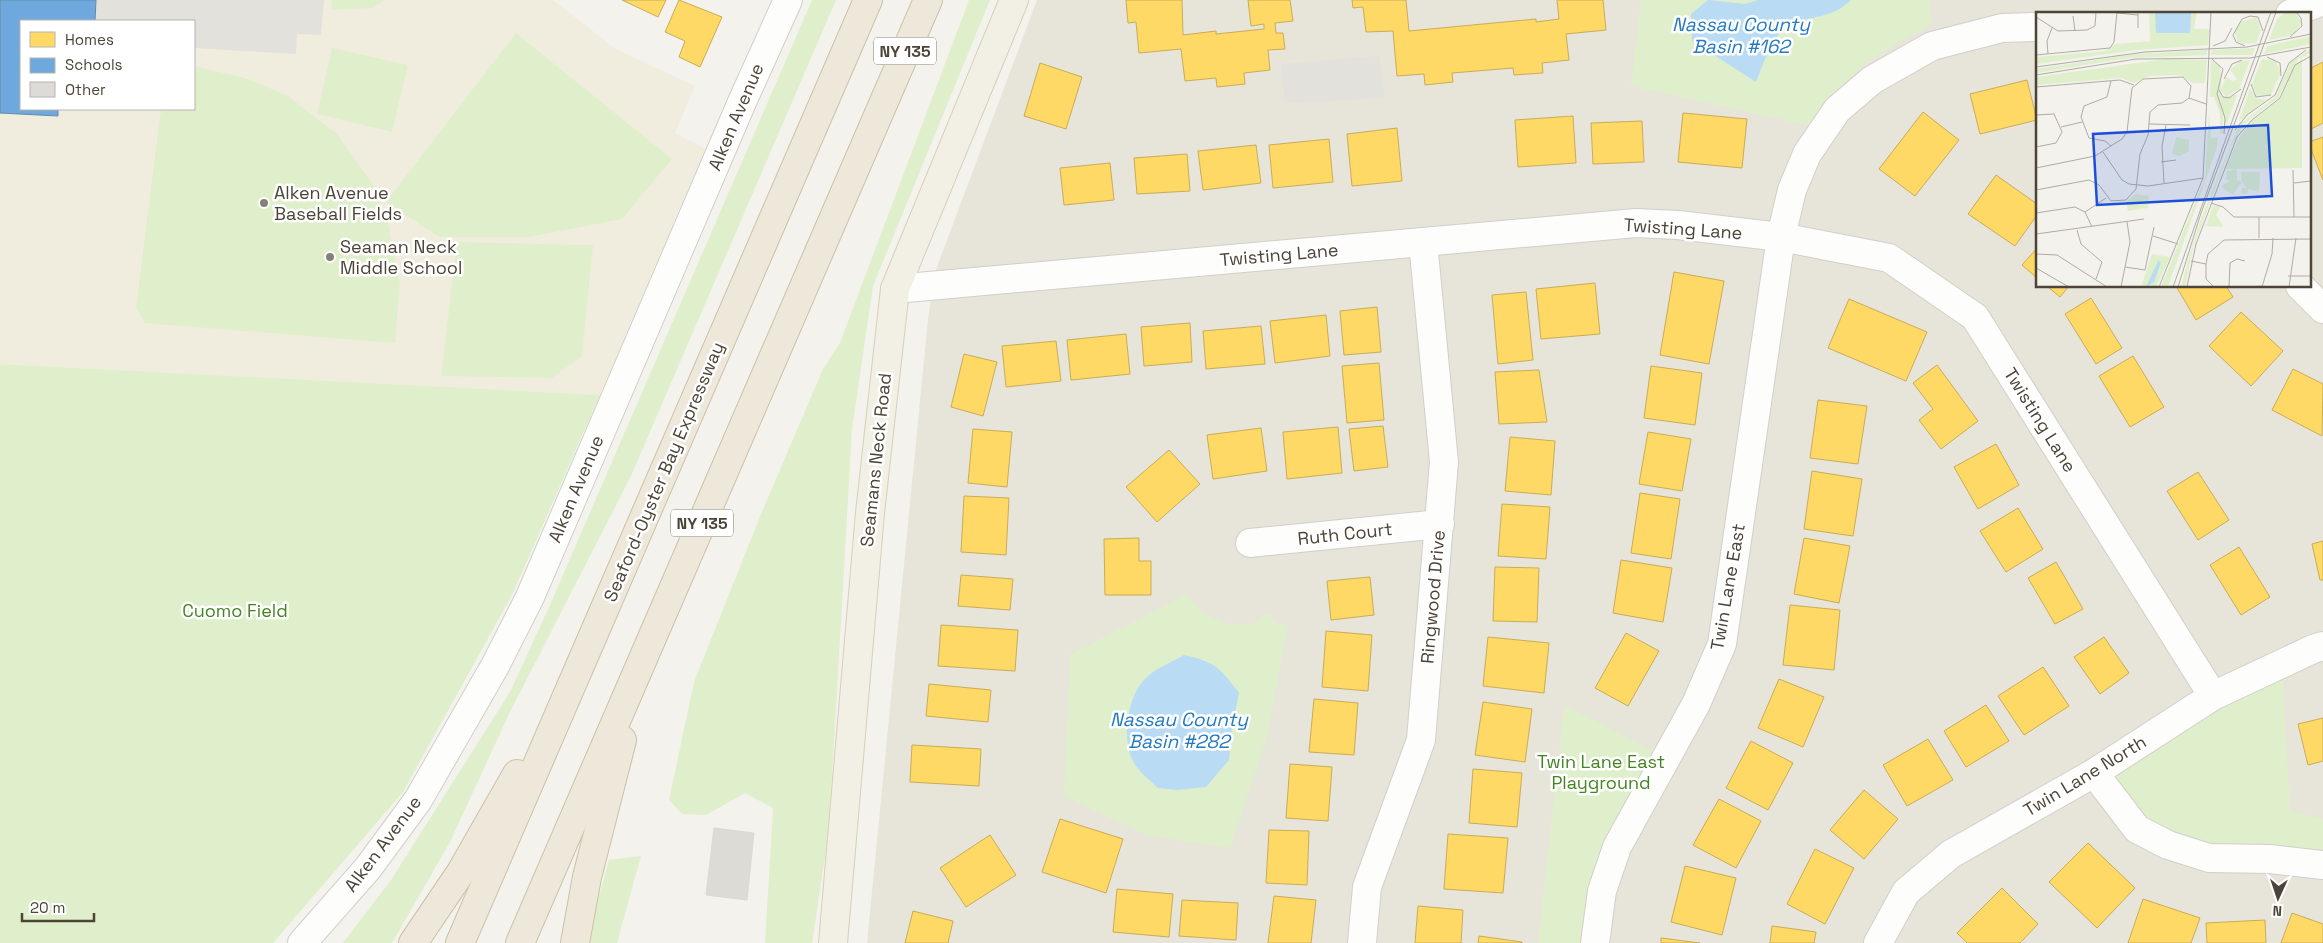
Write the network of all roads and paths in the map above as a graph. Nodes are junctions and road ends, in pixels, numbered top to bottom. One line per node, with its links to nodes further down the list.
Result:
1 (788, 0): 21 (street, Alken Avenue)
2 (868, 0): 15 (highway, Seaford-Oyster Bay Expressway / NY 135)
3 (928, 0): 17 (highway, NY 135)
4 (1014, 0): 11 (main road, Seamans Neck Road)
5 (2323, 1): 6 (street)
6 (2295, 12)
7 (2036, 27): 8 (street, Twin Lane East)
8 (1781, 237): 9 (street, Twisting Lane); 18 (street, Twisting Lane); 28 (street, Twin Lane East)
9 (1423, 242): 11 (street, Twisting Lane); 13 (street, Ringwood Drive)
10 (2302, 288): 12 (street)
11 (895, 289): 26 (main road, Seamans Neck Road)
12 (2323, 309)
13 (1440, 524): 14 (street, Ruth Court); 27 (street, Ringwood Drive)
14 (1250, 543)
15 (593, 637): 22 (highway); 23 (highway, Seaford-Oyster Bay Expressway / NY 135)
16 (2323, 646): 18 (street, Twin Lane North)
17 (643, 659): 24 (highway, NY 135); 25 (highway)
18 (2213, 696): 19 (street, Twin Lane North)
19 (2094, 773): 20 (street); 29 (street, Twin Lane North)
20 (2323, 865)
21 (302, 943)
22 (413, 943)
23 (460, 943)
24 (520, 943)
25 (575, 943)
26 (833, 943)
27 (1362, 943)
28 (1595, 943)
29 (1878, 943)

